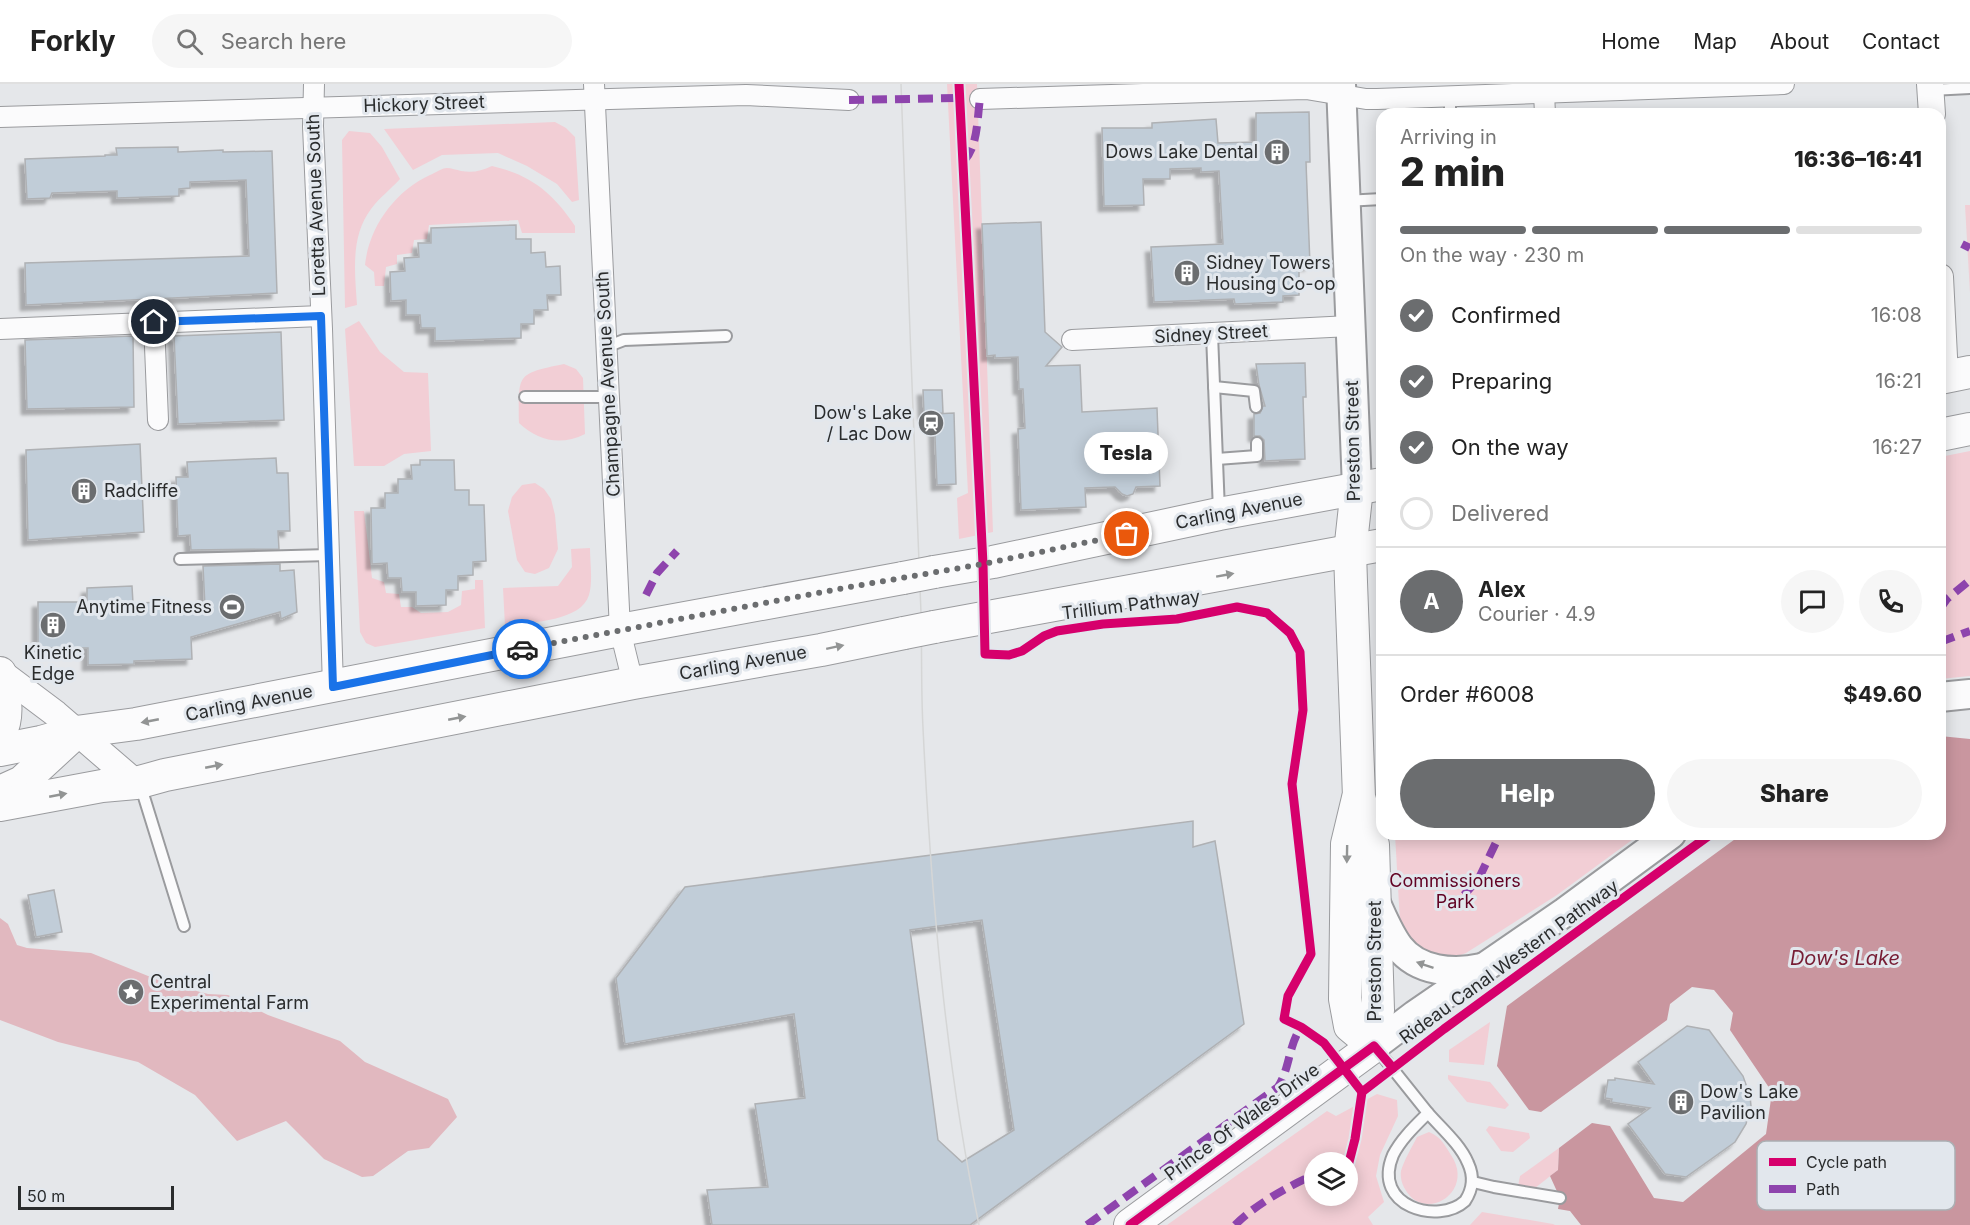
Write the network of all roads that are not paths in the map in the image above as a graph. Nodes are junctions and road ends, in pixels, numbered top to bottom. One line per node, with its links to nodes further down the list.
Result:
1 (314, 84): 12 (street, Loretta Avenue South)
2 (1784, 84): 6 (street)
3 (1970, 88): 7 (lane)
4 (1341, 89): 8 (street); 11 (street); 16 (main road, Preston Street)
5 (595, 91): 9 (street, Hickory Street); 12 (street, Hickory Street); 25 (street, Champagne Avenue South)
6 (1544, 93): 10 (street); 13 (street)
7 (1931, 96)
8 (980, 99)
9 (849, 100)
10 (1450, 105): 11 (street)
11 (1400, 106)
12 (312, 108): 14 (street, Hickory Street); 17 (street, Loretta Avenue South)
13 (1545, 108)
14 (0, 117)
15 (1376, 200): 16 (lane)
16 (1345, 201): 19 (main road, Preston Street)
17 (321, 316): 18 (street); 40 (street, Loretta Avenue South)
18 (154, 322): 21 (street); 31 (street)
19 (1350, 326): 22 (street, Sidney Street); 36 (main road, Preston Street)
20 (1946, 326): 26 (street)
21 (0, 328)
22 (1212, 334): 24 (street, Sidney Street); 27 (lane)
23 (726, 336): 25 (lane)
24 (1072, 340)
25 (606, 347): 29 (street, Champagne Avenue South)
26 (1952, 376)
27 (1214, 387): 30 (lane); 35 (lane)
28 (525, 397): 29 (lane)
29 (608, 397): 42 (street, Champagne Avenue South)
30 (1256, 407)
31 (158, 420)
32 (1970, 429): 33 (main road)
33 (1946, 434)
34 (1257, 443): 35 (lane)
35 (1217, 459): 37 (lane)
36 (1369, 486): 37 (main road, Carling Avenue); 39 (main road, Preston Street)
37 (1219, 514): 42 (main road, Carling Avenue, bridge)
38 (1376, 546): 39 (main road, Carling Avenue)
39 (1350, 552): 44 (main road, Carling Avenue, one-way to 39, bridge); 53 (main road, Preston Street)
40 (328, 555): 41 (lane); 45 (street, Loretta Avenue South)
41 (180, 560)
42 (620, 630): 44 (street, Champagne Avenue South); 45 (main road, Carling Avenue)
43 (0, 673): 48 (street); 49 (main road)
44 (633, 683): 51 (main road, Carling Avenue, one-way to 44)
45 (333, 687): 48 (main road, Carling Avenue, one-way to 48)
46 (1970, 694): 47 (main road)
47 (1946, 696)
48 (76, 732): 50 (main road, Carling Avenue); 51 (street); 52 (main road)
49 (0, 734)
50 (0, 750)
51 (136, 783): 54 (main road, Carling Avenue, one-way to 51); 57 (lane)
52 (0, 792)
53 (1359, 797): 56 (main road, Preston Street); 59 (main road, Preston Street, one-way to 59)
54 (0, 806)
55 (1663, 840): 58 (main road)
56 (1375, 901): 58 (main road, one-way to 56); 59 (main road, Preston Street)
57 (184, 926)
58 (1482, 968): 59 (main road)
59 (1374, 1046): 60 (lane); 63 (main road, Prince Of Wales Drive)
60 (1428, 1113): 61 (lane); 61 (lane)
61 (1473, 1182): 62 (lane)
62 (1560, 1198)
63 (1130, 1225)

